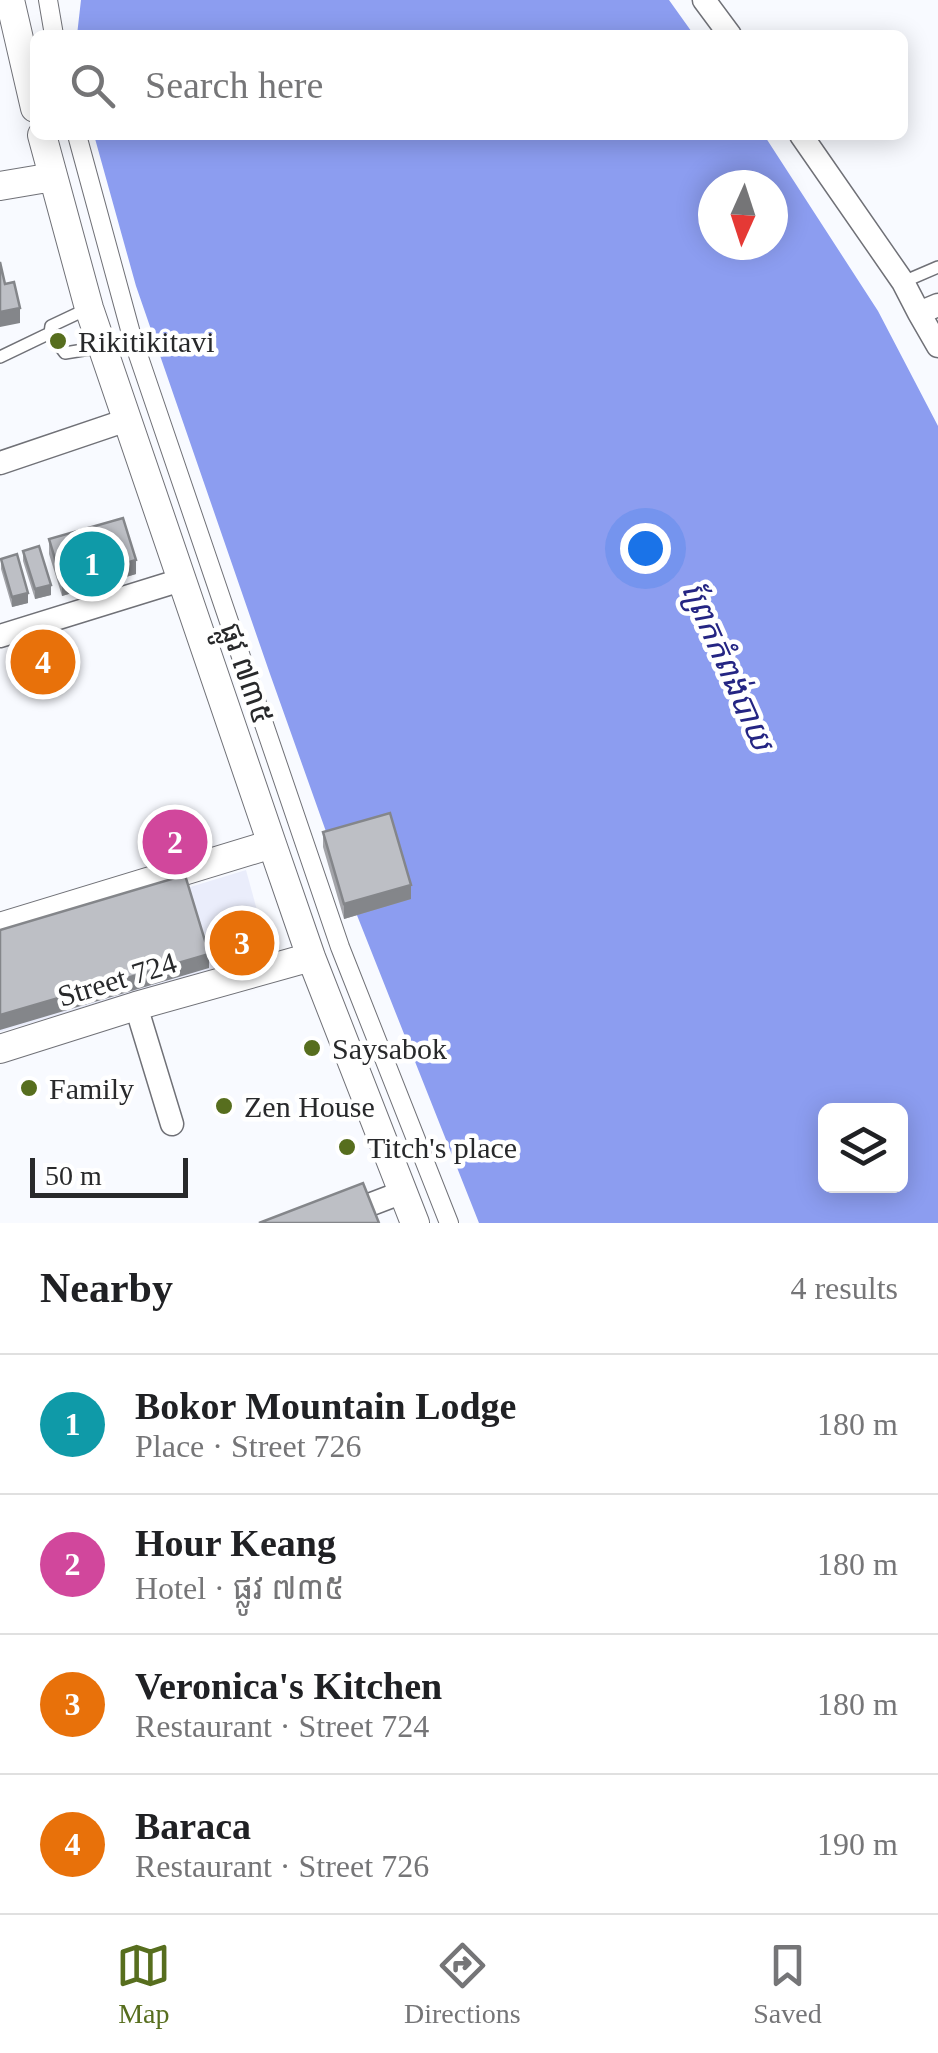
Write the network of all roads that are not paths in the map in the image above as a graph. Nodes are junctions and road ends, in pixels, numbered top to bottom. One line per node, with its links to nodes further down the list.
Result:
1 (10, 0): 6 (street)
2 (48, 0): 4 (street)
3 (704, 0): 5 (street)
4 (53, 30)
5 (726, 30)
6 (8, 43): 7 (street)
7 (30, 96)
8 (43, 140): 11 (street, ផ្លូវ ៧៣៥)
9 (79, 140): 34 (street)
10 (804, 140): 14 (street)
11 (53, 177): 12 (street); 15 (street, ផ្លូវ ៧៣៥)
12 (0, 186)
13 (938, 267): 14 (lane)
14 (903, 282): 16 (street)
15 (89, 308): 17 (lane); 19 (street, ផ្លូវ ៧៣៥)
16 (928, 309): 18 (street)
17 (50, 333): 19 (lane); 20 (lane)
18 (938, 346)
19 (102, 347): 21 (street, ផ្លូវ ៧៣៥)
20 (0, 357)
21 (127, 420): 22 (street); 23 (street, ផ្លូវ ៧៣៥)
22 (0, 463)
23 (182, 580): 24 (street); 25 (street, ផ្លូវ ៧៣៥)
24 (0, 636)
25 (272, 844): 26 (street); 27 (street, ផ្លូវ ៧៣៥)
26 (0, 927)
27 (311, 958): 28 (street, Street 724); 31 (street, ផ្លូវ ៧៣៥)
28 (136, 1006): 29 (street, Street 724); 30 (street)
29 (0, 1049)
30 (172, 1124)
31 (403, 1192): 32 (street); 33 (street, ផ្លូវ ៧៣៥)
32 (322, 1223)
33 (415, 1223)
34 (449, 1223)

